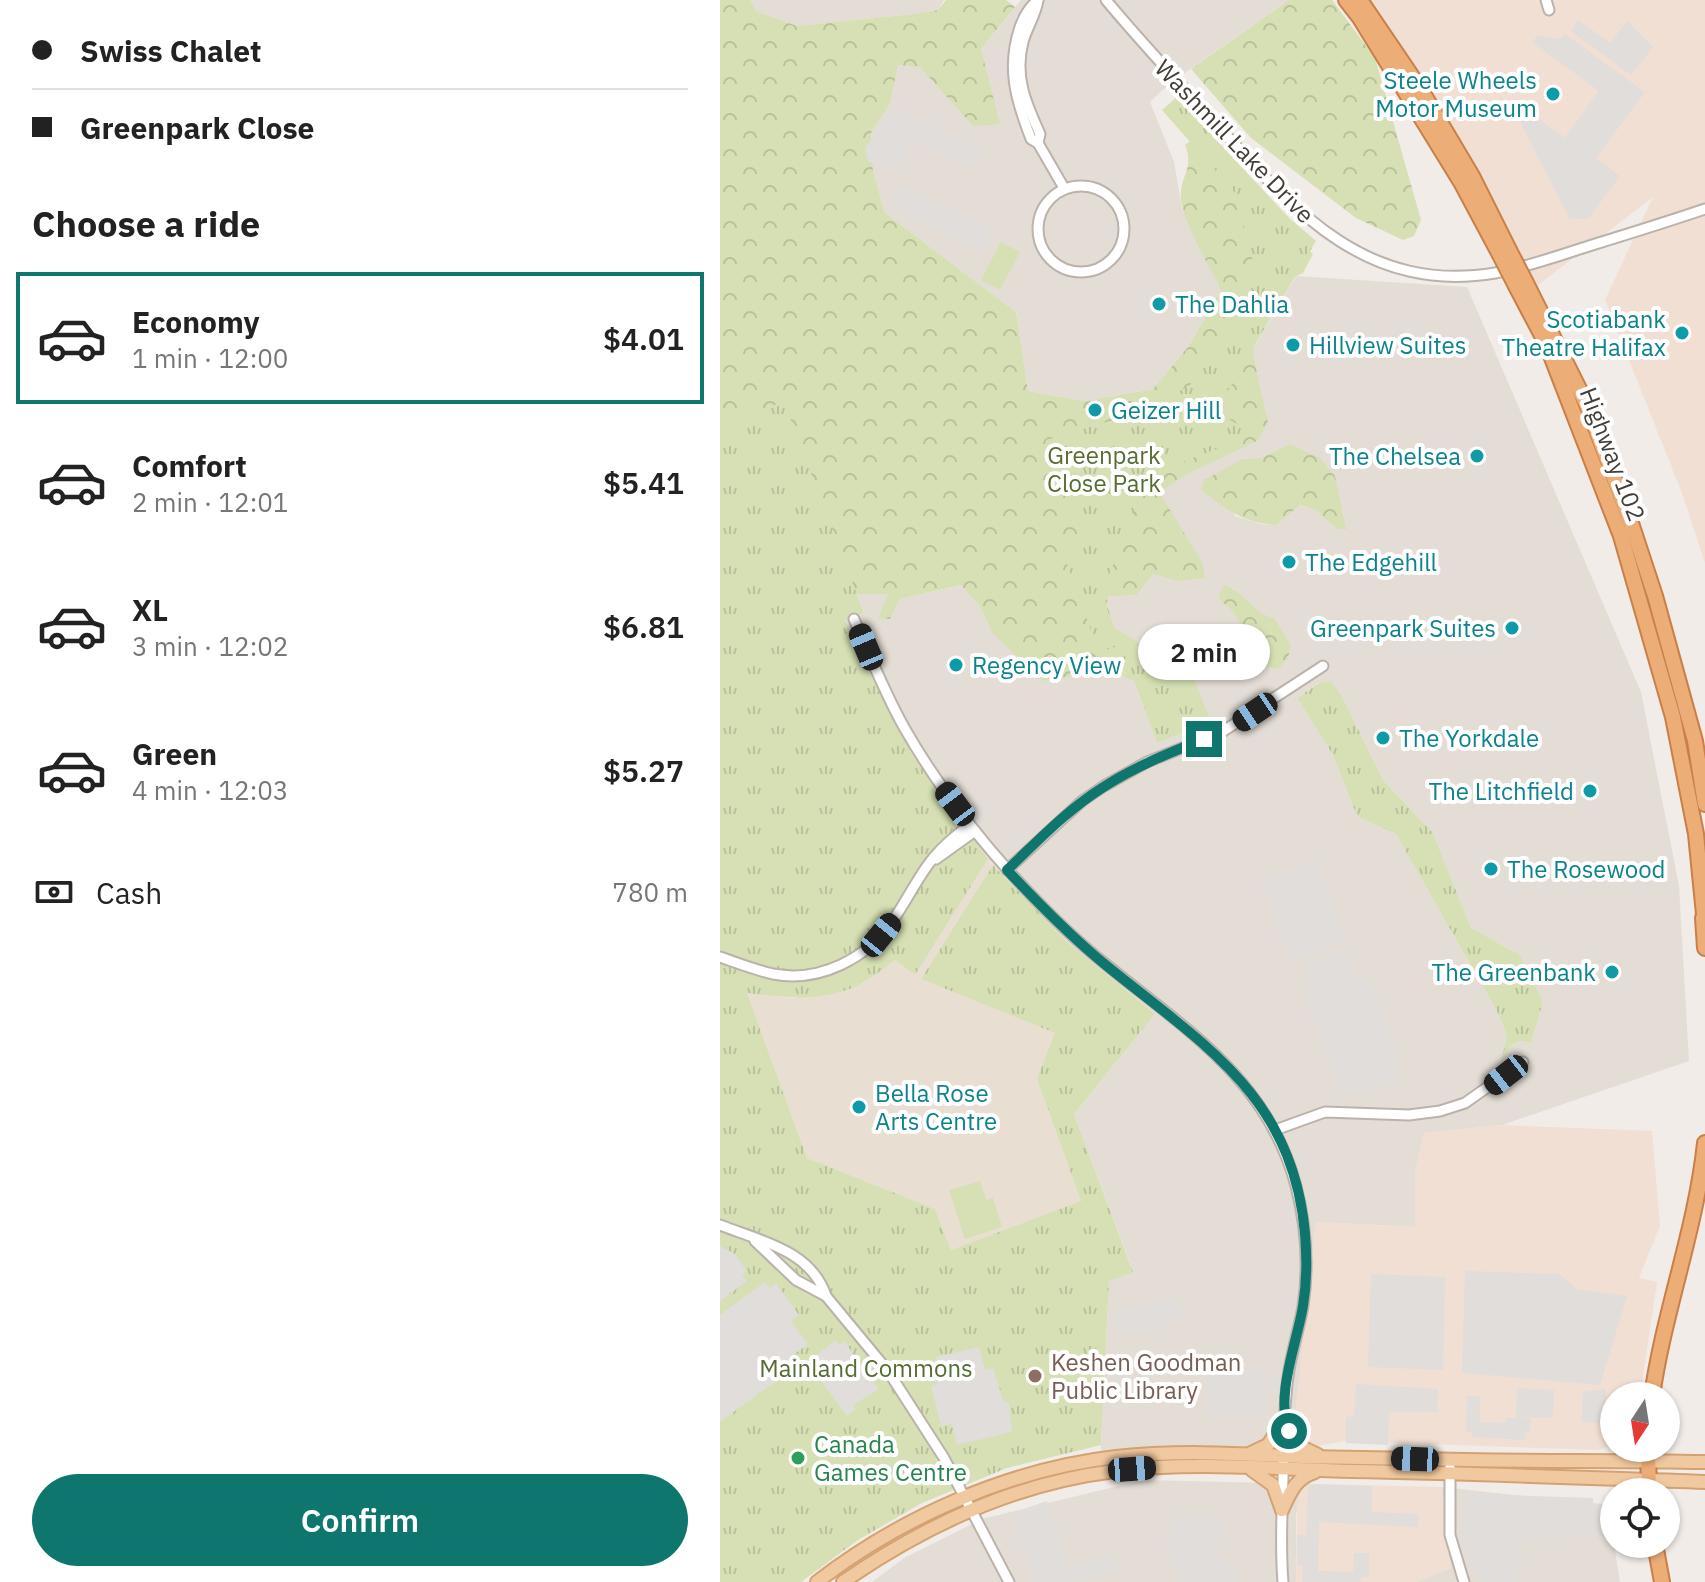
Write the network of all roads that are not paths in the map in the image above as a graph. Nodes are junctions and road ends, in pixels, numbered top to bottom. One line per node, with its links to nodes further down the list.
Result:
1 (1038, 0): 5 (street)
2 (1106, 0): 6 (street, Washmill Lake Drive)
3 (1346, 0): 7 (highway, Highway 102)
4 (1360, 0): 7 (highway, Highway 102)
5 (1064, 188): 5 (street)
6 (1705, 209)
7 (1504, 252): 8 (highway, Highway 102, bridge)
8 (1521, 285): 11 (highway, Highway 102); 15 (highway, Highway 102)
9 (854, 619): 14 (street)
10 (1323, 666): 16 (street)
11 (1695, 741): 12 (highway); 13 (highway, Highway 102)
12 (1705, 791)
13 (1705, 804)
14 (973, 828): 16 (street); 19 (street)
15 (1696, 834): 17 (highway, Highway 102); 18 (highway)
16 (1007, 870): 21 (street)
17 (1705, 924)
18 (1705, 948)
19 (720, 957)
20 (1523, 1062): 21 (street)
21 (1275, 1130): 27 (street)
22 (1705, 1143): 26 (highway)
23 (720, 1225): 24 (street)
24 (753, 1239): 25 (street); 25 (street)
25 (826, 1296): 39 (street)
26 (1655, 1382)
27 (1284, 1420): 28 (main road); 31 (street); 33 (main road)
28 (1246, 1454): 31 (main road); 39 (main road)
29 (1600, 1458): 35 (main road)
30 (1680, 1459): 32 (main road)
31 (1283, 1462): 33 (main road); 34 (main road); 40 (street)
32 (1705, 1462)
33 (1323, 1464): 35 (main road); 40 (main road)
34 (1239, 1467): 39 (main road); 40 (main road)
35 (1450, 1467): 36 (main road); 46 (street)
36 (1600, 1481)
37 (1705, 1482): 38 (main road)
38 (1680, 1484)
39 (968, 1503): 42 (main road); 43 (main road); 44 (street)
40 (1282, 1510): 45 (street)
41 (1658, 1558): 47 (highway)
42 (817, 1582)
43 (843, 1582)
44 (1009, 1582)
45 (1283, 1582)
46 (1464, 1582)
47 (1662, 1582)

